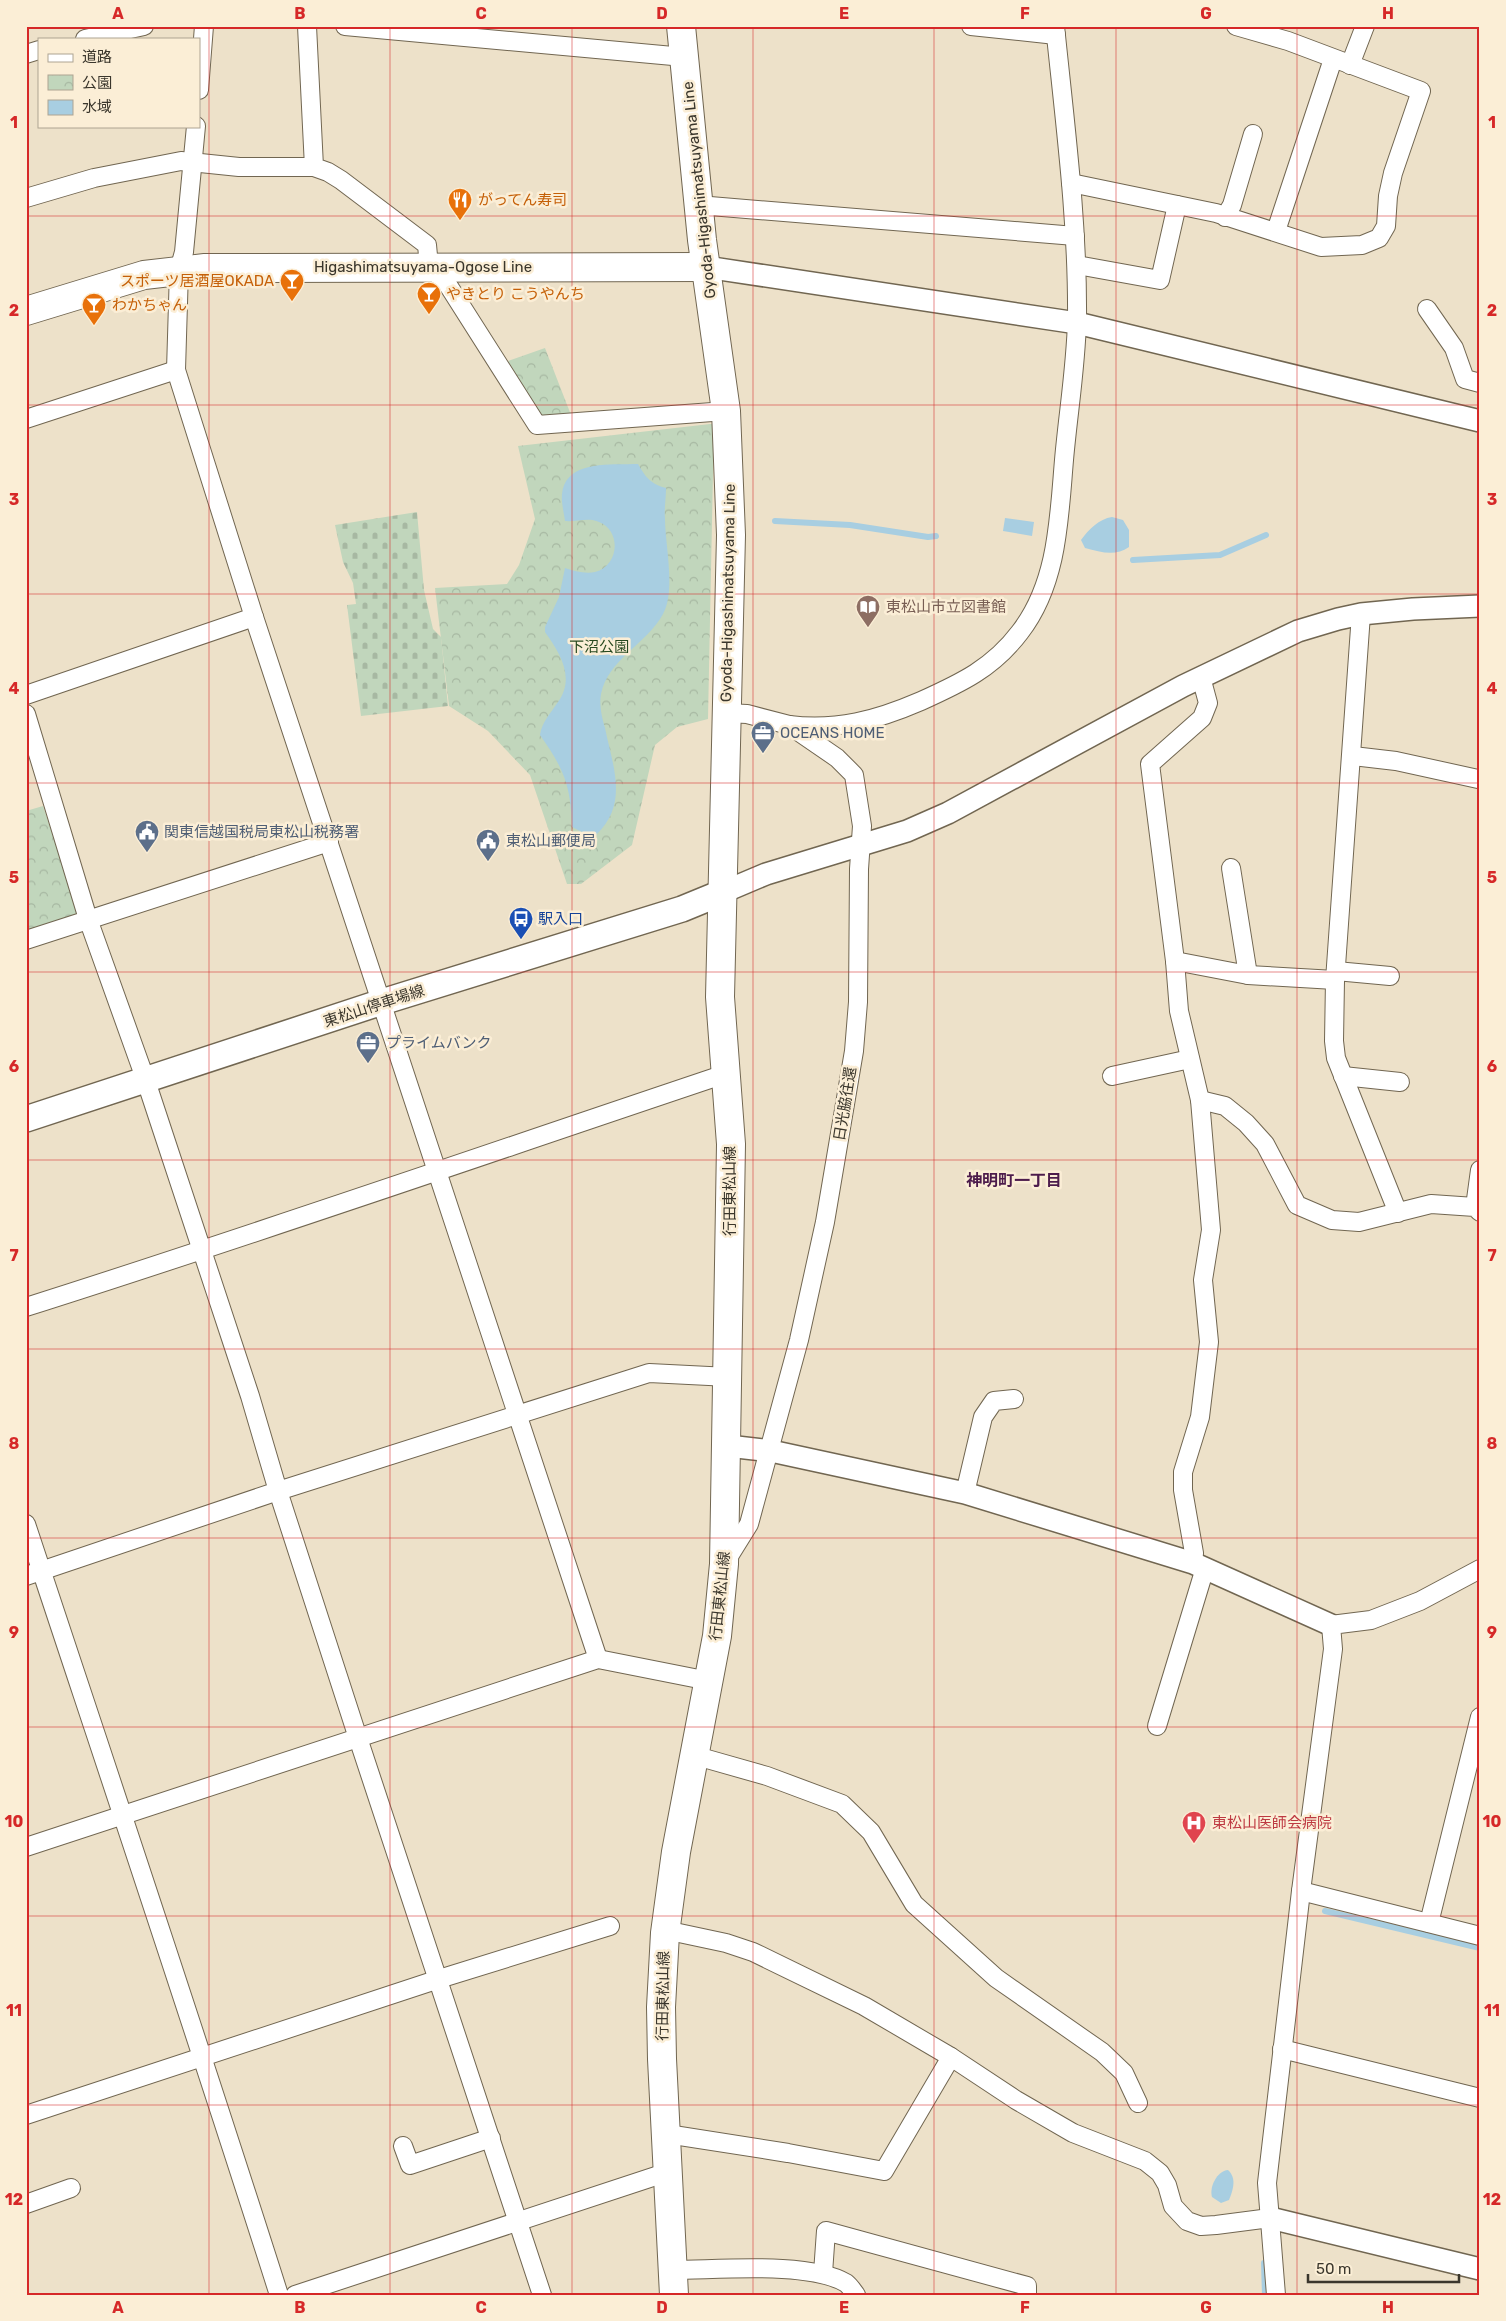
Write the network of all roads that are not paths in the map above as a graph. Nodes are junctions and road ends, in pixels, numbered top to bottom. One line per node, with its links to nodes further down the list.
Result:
1 (144, 26): 10 (street)
2 (204, 26): 16 (street)
3 (306, 26): 20 (street)
4 (345, 26): 13 (street)
5 (681, 26): 13 (main road, Gyoda-Higashimatsuyama Line)
6 (971, 26): 9 (street)
7 (1236, 26): 14 (street)
8 (1365, 26): 15 (street)
9 (1056, 31): 21 (street)
10 (90, 38)
11 (38, 50): 12 (street)
12 (26, 54)
13 (684, 57): 23 (main road, Gyoda-Higashimatsuyama Line)
14 (1333, 59): 15 (street); 26 (street)
15 (1350, 65): 26 (street)
16 (200, 77)
17 (196, 128): 19 (street)
18 (1253, 134): 25 (street)
19 (192, 162): 20 (street); 22 (street); 31 (street)
20 (314, 167): 29 (street)
21 (1071, 183): 24 (street); 27 (street)
22 (26, 198)
23 (698, 205): 27 (street); 30 (main road, Gyoda-Higashimatsuyama Line)
24 (1177, 205): 25 (street); 28 (street)
25 (1225, 217): 26 (street)
26 (1276, 231)
27 (1075, 236): 28 (street)
28 (1077, 265): 34 (street)
29 (429, 266): 30 (main road, Higashimatsuyama-Ogose Line); 31 (main road, Higashimatsuyama-Ogose Line); 37 (street)
30 (706, 267): 34 (street); 37 (main road, Gyoda-Higashimatsuyama Line)
31 (179, 270): 33 (main road, Higashimatsuyama-Ogose Line); 35 (street)
32 (1427, 309): 36 (street)
33 (26, 311)
34 (1077, 323): 39 (street); 47 (street)
35 (176, 370): 38 (street); 42 (street)
36 (1480, 383)
37 (726, 411): 45 (main road, Gyoda-Higashimatsuyama Line)
38 (26, 419)
39 (1480, 420)
40 (1480, 606): 41 (street)
41 (1361, 614): 43 (street); 48 (street)
42 (254, 617): 44 (street); 50 (street)
43 (1201, 677): 51 (street); 56 (street)
44 (26, 695)
45 (726, 713): 47 (street, 日光脇往還); 53 (main road, Gyoda-Higashimatsuyama Line)
46 (26, 714): 54 (street)
47 (789, 725): 51 (street, 日光脇往還)
48 (1353, 756): 49 (street); 58 (street)
49 (1478, 779)
50 (329, 842): 54 (street); 60 (street)
51 (861, 846): 53 (street); 79 (street, 日光脇往還)
52 (1231, 868): 57 (street)
53 (721, 893): 60 (main road, 東松山停車場線); 62 (main road, 行田東松山線)
54 (88, 919): 55 (street); 65 (street)
55 (26, 940)
56 (1175, 961): 57 (street); 61 (street)
57 (1248, 975): 58 (street)
58 (1336, 975): 59 (street); 64 (street)
59 (1390, 976)
60 (382, 1002): 65 (main road, 東松山停車場線); 69 (street)
61 (1190, 1059): 63 (street); 67 (street)
62 (724, 1074): 69 (street); 75 (main road, 行田東松山線)
63 (1112, 1076)
64 (1343, 1076): 66 (street); 72 (street)
65 (146, 1081): 68 (main road, 東松山停車場線); 73 (street)
66 (1400, 1082)
67 (1200, 1100): 72 (street); 84 (street)
68 (26, 1119)
69 (437, 1170): 73 (street); 77 (street)
70 (1480, 1170): 71 (street)
71 (1477, 1210): 72 (street)
72 (1398, 1213)
73 (202, 1252): 74 (street); 80 (street)
74 (26, 1307)
75 (729, 1377): 77 (street); 78 (main road, 行田東松山線)
76 (1014, 1399): 81 (street)
77 (516, 1415): 80 (street); 88 (street)
78 (728, 1446): 79 (street); 83 (main road, 行田東松山線)
79 (771, 1451): 81 (street); 83 (street, 日光脇往還)
80 (278, 1491): 86 (street); 92 (street)
81 (965, 1493): 84 (street)
82 (26, 1524): 86 (street)
83 (724, 1564): 89 (main road, 行田東松山線)
84 (1199, 1565): 87 (street); 91 (street)
85 (1480, 1569): 87 (street)
86 (34, 1574): 94 (street)
87 (1331, 1625): 96 (street)
88 (598, 1659): 89 (street); 92 (street)
89 (709, 1681): 93 (main road, 行田東松山線)
90 (1480, 1717): 97 (street)
91 (1157, 1726)
92 (358, 1738): 94 (street); 101 (street)
93 (693, 1755): 99 (main road, 行田東松山線); 106 (street)
94 (123, 1815): 95 (street); 104 (street)
95 (26, 1847)
96 (1301, 1891): 97 (street); 102 (street)
97 (1429, 1923): 100 (street)
98 (610, 1926): 101 (street)
99 (665, 1930): 103 (street); 108 (main road, 行田東松山線)
100 (1480, 1936)
101 (439, 1979): 104 (street); 109 (street)
102 (1282, 2049): 105 (street); 114 (street)
103 (951, 2057): 108 (street); 114 (street)
104 (203, 2058): 107 (street); 119 (street)
105 (1480, 2098)
106 (1138, 2103)
107 (26, 2116)
108 (667, 2134): 111 (main road, 行田東松山線)
109 (491, 2138): 110 (street); 115 (street)
110 (403, 2146)
111 (668, 2172): 115 (street); 118 (main road, 行田東松山線)
112 (71, 2188): 113 (street)
113 (26, 2204)
114 (1270, 2218): 116 (street); 124 (street)
115 (518, 2222): 120 (street); 121 (street)
116 (1480, 2269)
117 (823, 2273): 118 (street); 122 (street); 123 (street)
118 (674, 2283)
119 (279, 2295)
120 (295, 2295)
121 (542, 2295)
122 (856, 2295)
123 (1027, 2295)
124 (1276, 2295)

